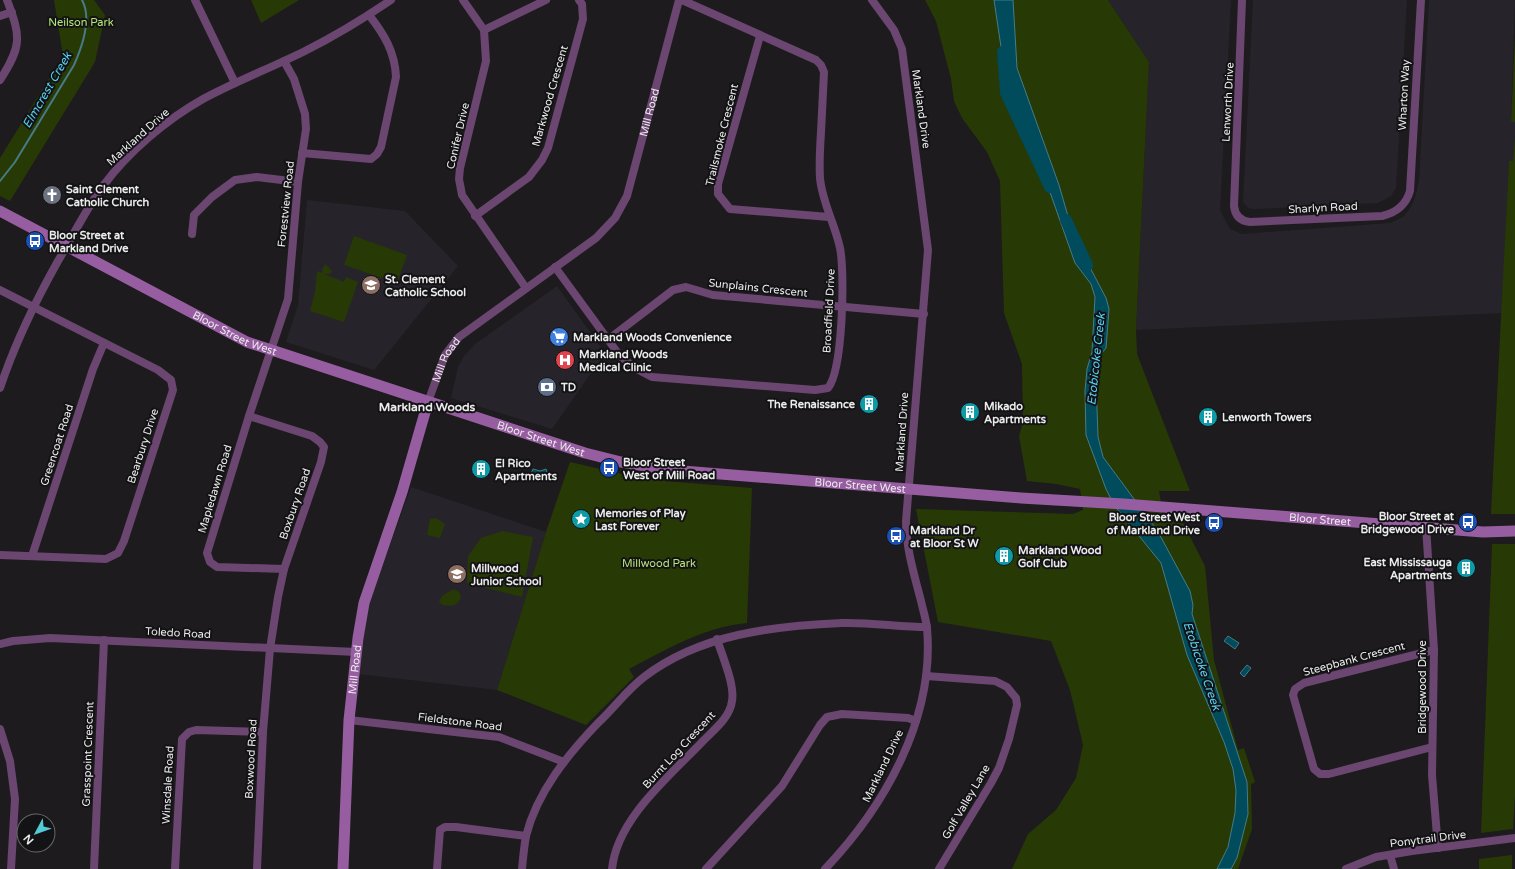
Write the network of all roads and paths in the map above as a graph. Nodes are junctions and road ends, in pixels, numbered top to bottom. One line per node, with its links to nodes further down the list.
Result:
1 (7, 0): 12 (street)
2 (195, 0): 19 (street)
3 (391, 0): 13 (street, Markland Drive)
4 (463, 0): 15 (street)
5 (546, 0): 15 (street)
6 (579, 0): 25 (street, Markwood Crescent)
7 (679, 0): 29 (street, Mill Road)
8 (682, 0): 16 (street, Broadfield Drive)
9 (872, 0): 34 (street, Markland Drive)
10 (1242, 0): 23 (street, Lenworth Drive)
11 (1421, 0): 22 (street, Wharton Way)
12 (12, 12): 14 (street); 18 (street)
13 (369, 15): 17 (street, Markland Drive); 20 (street)
14 (0, 16)
15 (484, 30): 25 (street, Conifer Drive)
16 (760, 36): 26 (street, Broadfield Drive); 26 (street, Trailsmoke Crescent)
17 (284, 61): 19 (street, Markland Drive); 20 (street, Forestview Road)
18 (0, 80)
19 (235, 83): 28 (street, Markland Drive)
20 (302, 153): 21 (street, Forestview Road)
21 (298, 182): 27 (street); 37 (street, Forestview Road)
22 (1410, 191): 23 (street, Sharlyn Road)
23 (1234, 206)
24 (0, 211): 28 (main road, Bloor Street West)
25 (475, 216): 30 (street, Conifer Drive)
26 (830, 217): 33 (street, Broadfield Drive)
27 (192, 234)
28 (66, 248): 32 (street, Markland Drive); 37 (main road, Bloor Street West)
29 (555, 267): 30 (street, Mill Road); 35 (street, Broadfield Drive)
30 (526, 288): 39 (street, Mill Road)
31 (0, 290): 32 (street, Bearbury Drive)
32 (33, 306): 36 (street, Bearbury Drive); 38 (street, Markland Drive)
33 (842, 308): 34 (street, Sunplains Crescent); 35 (street, Sunplains Crescent); 35 (street, Broadfield Drive)
34 (924, 314): 41 (street, Markland Drive)
35 (608, 339)
36 (104, 343): 46 (street, Greencoat Road); 46 (street, Bearbury Drive)
37 (271, 350): 39 (main road, Bloor Street West); 40 (street, Mapledawn Road)
38 (0, 388)
39 (428, 402): 41 (main road, Bloor Street West); 54 (main road, Mill Road)
40 (249, 416): 47 (street, Boxbury Road); 47 (street, Mapledawn Road)
41 (909, 489): 42 (main road, Bloor Street West); 48 (street, Markland Drive)
42 (1124, 504): 43 (main road, Bloor Street)
43 (1426, 526): 44 (main road, Bloor Street); 53 (street, Bridgewood Drive)
44 (1515, 531)
45 (0, 555): 46 (street, Bearbury Drive)
46 (32, 556)
47 (284, 569): 52 (street, Boxbury Road)
48 (927, 627): 49 (street); 55 (street, Markland Drive)
49 (717, 639): 61 (street); 73 (street, Burnt Log Crescent)
50 (104, 640): 51 (street, Toledo Road); 52 (street, Toledo Road); 67 (street, Grasspoint Crescent)
51 (0, 644)
52 (270, 649): 54 (street, Toledo Road); 59 (street, Boxwood Road)
53 (1434, 650): 60 (street, Bridgewood Drive); 60 (street, Steepbank Crescent)
54 (356, 652): 56 (main road, Mill Road)
55 (926, 676): 57 (street, Markland Drive); 76 (street, Golf Valley Lane)
56 (349, 720): 61 (street, Fieldstone Road); 70 (main road, Mill Road)
57 (916, 720): 74 (street); 75 (street, Markland Drive)
58 (0, 729): 66 (street)
59 (263, 732): 68 (street, Winsdale Road); 69 (street, Boxwood Road)
60 (1432, 747): 64 (street, Bridgewood Drive)
61 (564, 762): 62 (street)
62 (526, 836): 71 (street); 72 (street)
63 (1515, 838): 64 (street, Ponytrail Drive)
64 (1438, 848): 65 (street, Ponytrail Drive)
65 (1390, 855): 77 (street, Ponytrail Drive); 78 (street)
66 (11, 869)
67 (94, 869)
68 (175, 869)
69 (257, 869)
70 (343, 869)
71 (437, 869)
72 (522, 869)
73 (612, 869)
74 (706, 869)
75 (825, 869)
76 (939, 869)
77 (1346, 869)
78 (1394, 869)

